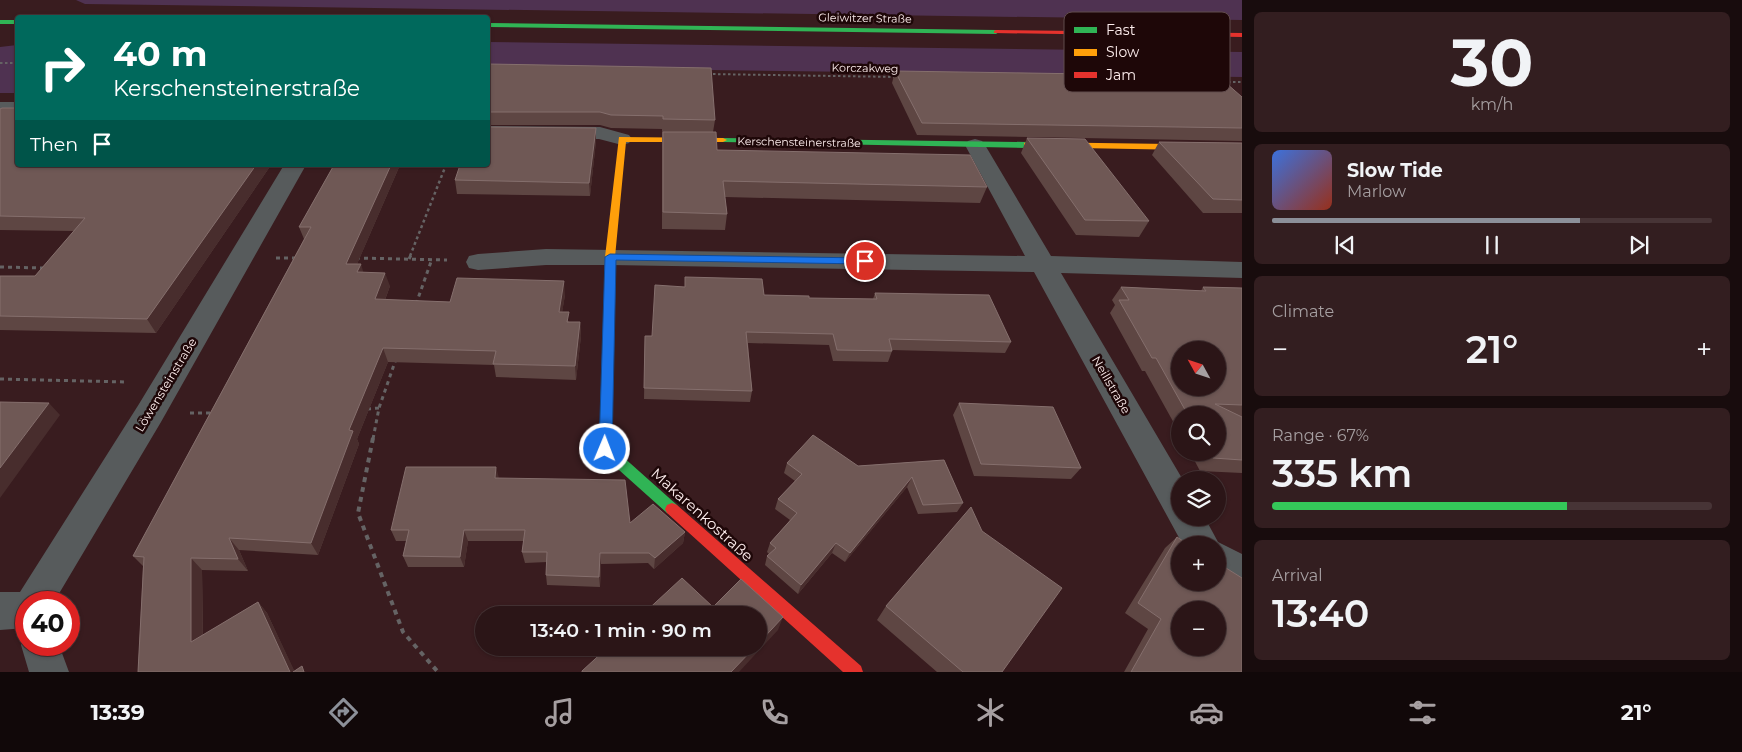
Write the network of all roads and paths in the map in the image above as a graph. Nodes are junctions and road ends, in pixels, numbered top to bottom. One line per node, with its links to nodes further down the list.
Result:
1 (0, 22): 2 (street)
2 (15, 22)
3 (490, 25): 4 (street, Gleiwitzer Straße)
4 (1064, 33)
5 (0, 63): 6 (path)
6 (15, 64)
7 (704, 74): 8 (path, Korczakweg)
8 (902, 78)
9 (0, 108): 10 (street)
10 (15, 108)
11 (490, 132): 12 (street, Kerschensteinerstraße)
12 (622, 139): 13 (street, Kerschensteinerstraße); 17 (street)
13 (976, 145): 14 (street, Kerschensteinerstraße); 24 (street)
14 (1242, 148)
15 (294, 167): 18 (street, Löwensteinstraße)
16 (445, 167): 21 (path)
17 (610, 257): 23 (street); 24 (street); 43 (street, Makarenkostraße)
18 (240, 258): 19 (path); 31 (street, Löwensteinstraße)
19 (300, 258)
20 (350, 258): 21 (path)
21 (409, 259): 22 (path)
22 (432, 259): 23 (path); 28 (path)
23 (478, 262)
24 (1042, 264): 27 (street); 34 (street, Neillstraße)
25 (0, 267): 26 (path)
26 (48, 268)
27 (1242, 270)
28 (415, 306)
29 (398, 352): 32 (path)
30 (0, 379): 31 (path)
31 (168, 383): 37 (street, Löwensteinstraße)
32 (379, 408): 33 (path); 42 (path)
33 (361, 410)
34 (1171, 490)
35 (1226, 564): 36 (street)
36 (1242, 573)
37 (41, 591)
38 (15, 610): 39 (street)
39 (0, 611)
40 (44, 656): 41 (street)
41 (49, 672)
42 (438, 672)
43 (855, 672)

